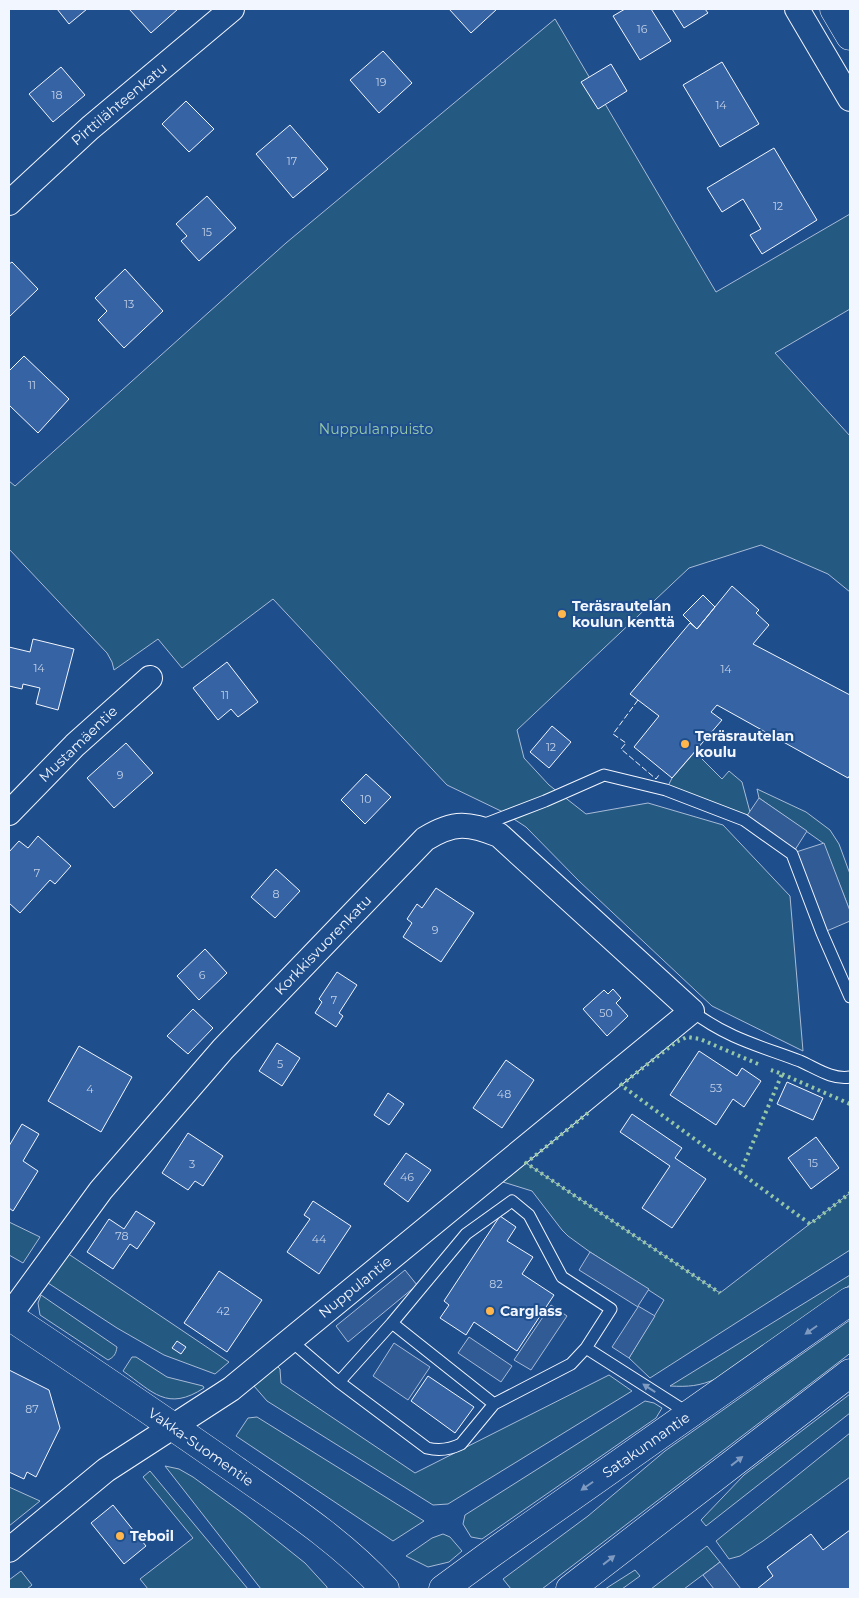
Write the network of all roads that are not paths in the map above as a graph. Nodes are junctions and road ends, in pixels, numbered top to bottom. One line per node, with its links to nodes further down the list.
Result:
1 (232, 9): 6 (street, Pirttilähteenkatu)
2 (797, 9): 5 (street)
3 (834, 9): 4 (main road)
4 (850, 36)
5 (850, 99)
6 (9, 203)
7 (150, 678): 8 (street, Mustamäentie)
8 (9, 813)
9 (478, 827): 10 (lane); 11 (street, Korkkisvuorenkatu); 14 (street, Korkkisvuorenkatu)
10 (850, 997)
11 (692, 1011): 12 (lane); 16 (street, Nuppulantie)
12 (850, 1077)
13 (850, 1301): 21 (main road, Satakunnantie, one-way to 21)
14 (9, 1316): 22 (main road, Vakka-Suomentie)
15 (392, 1324): 17 (lane); 19 (lane); 20 (lane)
16 (290, 1340): 19 (lane); 22 (street, Nuppulantie)
17 (586, 1348): 20 (lane); 21 (lane, one-way to 17)
18 (850, 1374): 26 (main road, one-way to 18)
19 (339, 1382): 20 (lane)
20 (494, 1404)
21 (690, 1414): 25 (main road, Satakunnantie, one-way to 25)
22 (174, 1427): 23 (street, Nuppulantie); 24 (main road, Vakka-Suomentie)
23 (9, 1550)
24 (385, 1589)
25 (443, 1589)
26 (570, 1589)

